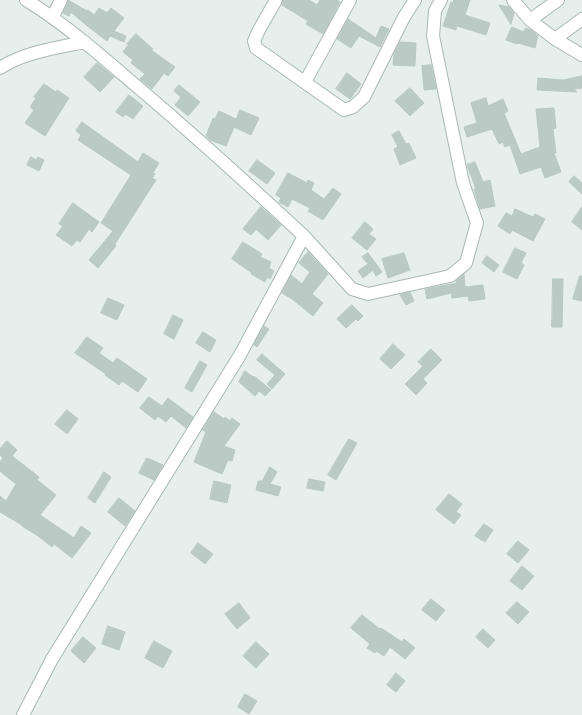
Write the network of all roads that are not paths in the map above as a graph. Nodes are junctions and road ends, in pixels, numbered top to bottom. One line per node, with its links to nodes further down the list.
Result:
1 (26, 0): 9 (street)
2 (61, 0): 9 (street)
3 (276, 0): 16 (street)
4 (350, 0): 16 (street)
5 (415, 0): 16 (street)
6 (441, 0): 17 (street)
7 (558, 0): 11 (street)
8 (514, 1): 11 (street)
9 (53, 16): 13 (street)
10 (582, 19): 12 (street)
11 (530, 20): 12 (street)
12 (554, 39): 14 (street)
13 (85, 42): 15 (street); 17 (street)
14 (582, 55)
15 (0, 68)
16 (305, 82)
17 (304, 236): 18 (street)
18 (24, 715)

